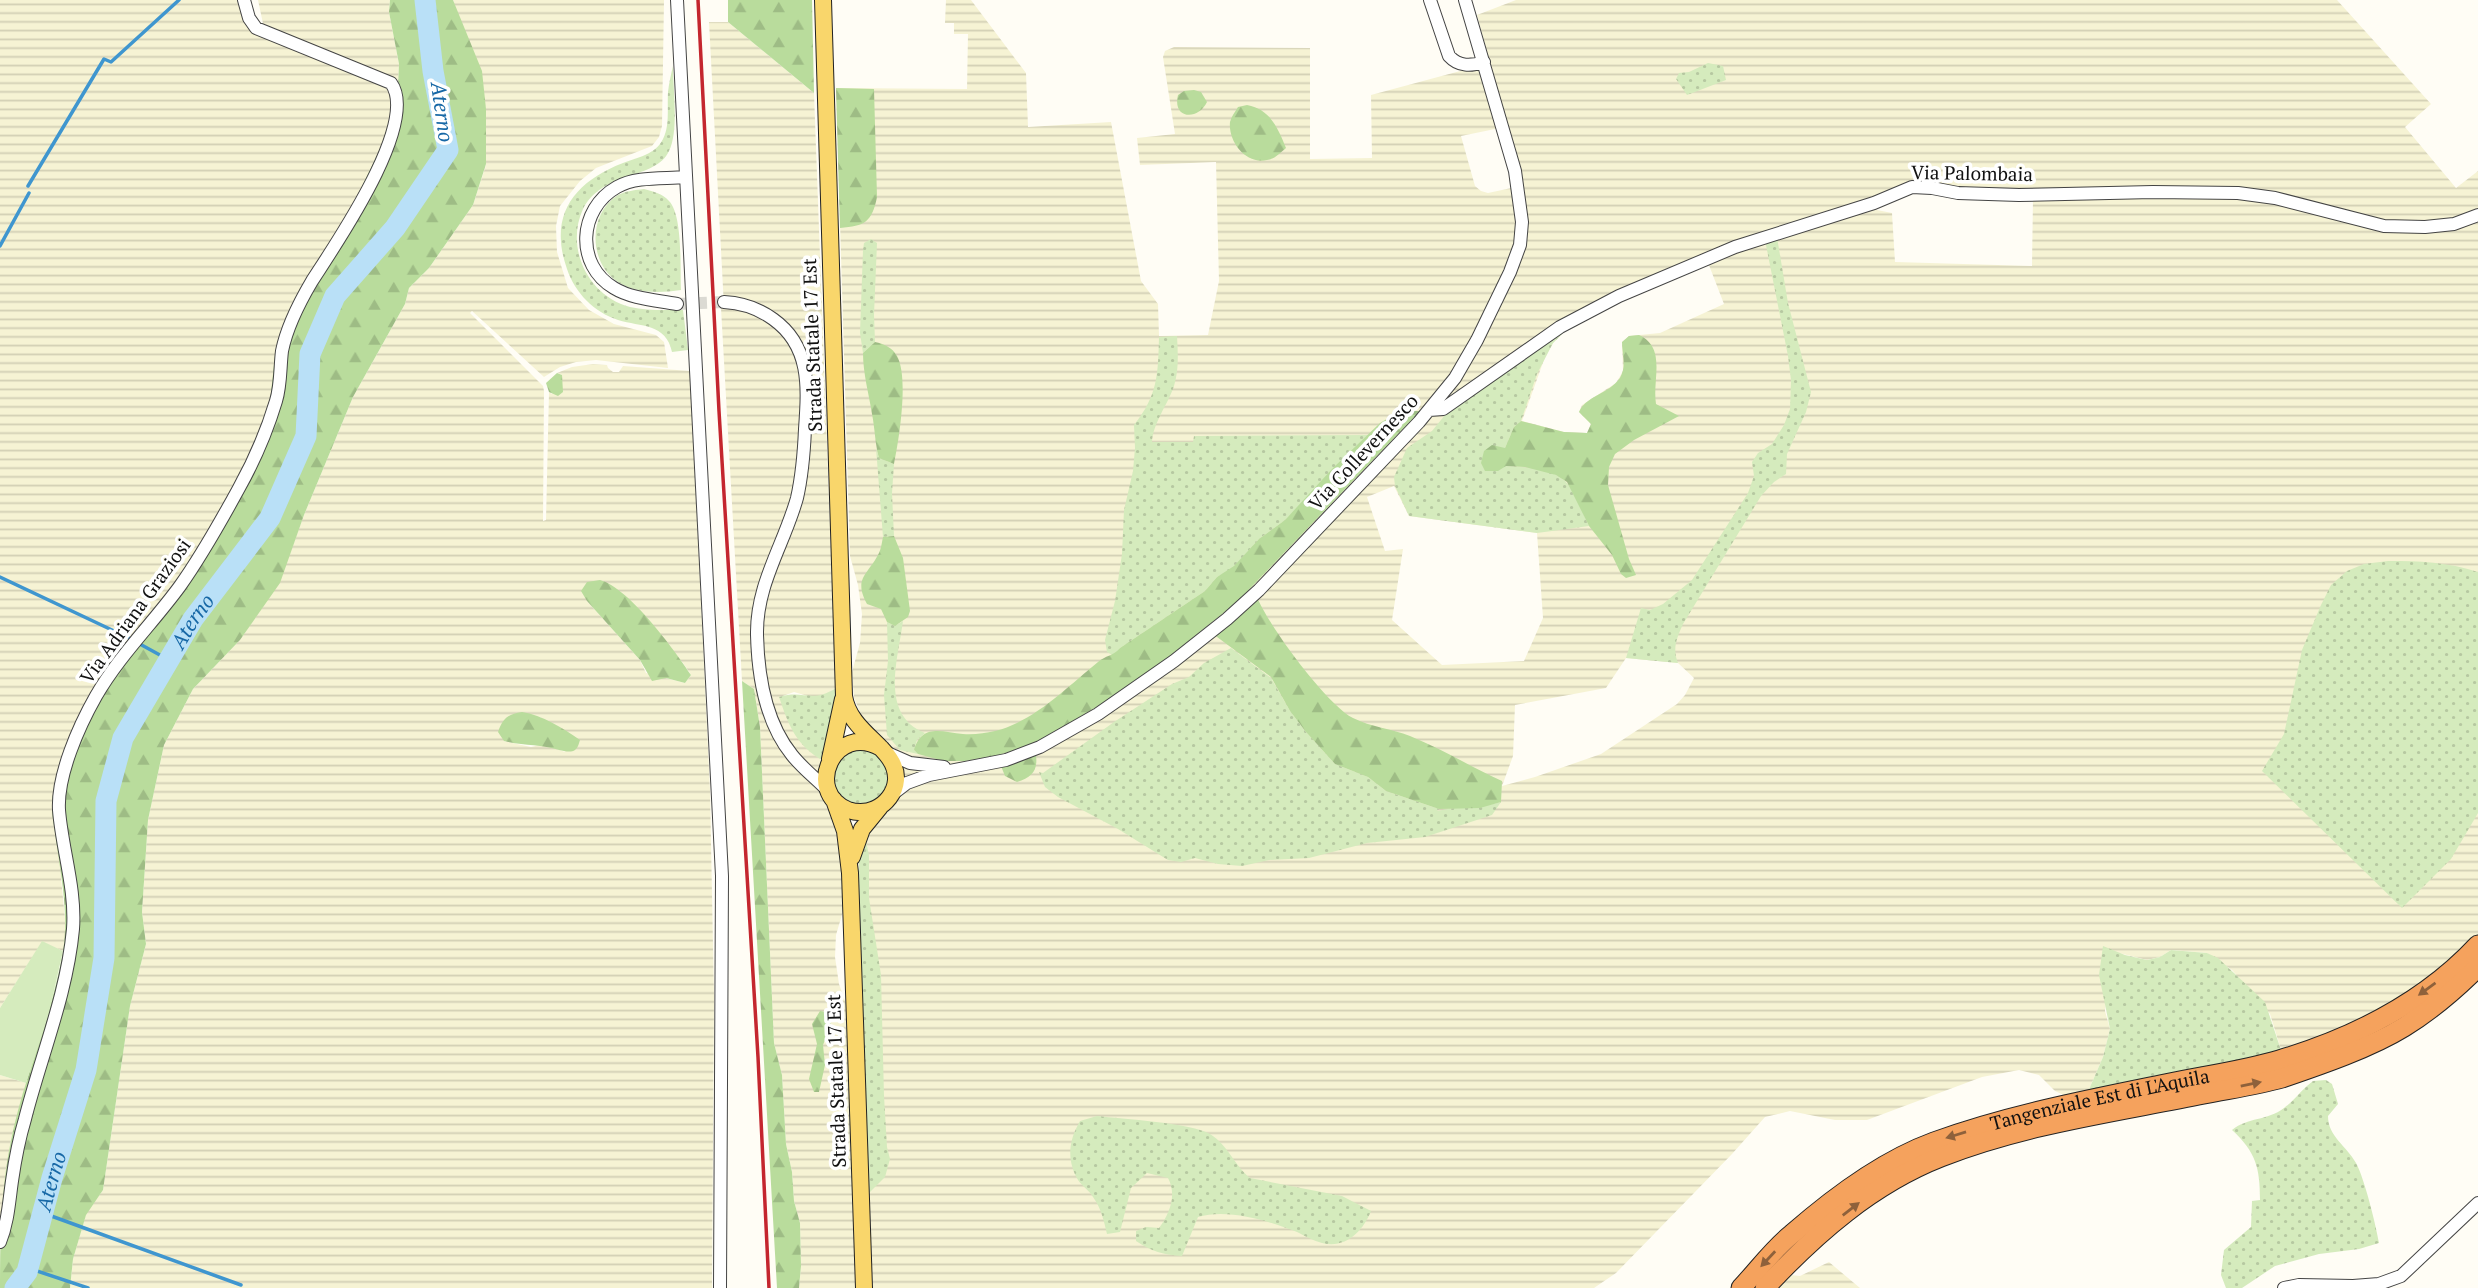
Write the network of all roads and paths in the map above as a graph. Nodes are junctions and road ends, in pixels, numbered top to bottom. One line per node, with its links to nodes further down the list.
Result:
1 (244, 0): 24 (street, Via Adriana Graziosi)
2 (677, 0): 8 (street)
3 (823, 0): 13 (main road, Strada Statale 17 Est)
4 (1430, 0): 7 (street)
5 (1481, 0): 6 (street)
6 (1466, 3): 7 (street, Via Collevernesco)
7 (1484, 62): 12 (street, Via Collevernesco)
8 (685, 177): 11 (street); 25 (street)
9 (2478, 215): 12 (street, Via Palombaia)
10 (724, 302): 15 (street)
11 (677, 304)
12 (1429, 410): 17 (street, Via Collevernesco)
13 (844, 690): 14 (main road, Strada Statale 17 Est); 16 (main road, Strada Statale 17 Est)
14 (883, 750): 16 (main road); 17 (street, Via Collevernesco); 19 (main road)
15 (797, 761): 16 (street); 18 (street)
16 (829, 763): 18 (main road)
17 (966, 766): 19 (street, Via Collevernesco)
18 (831, 795): 19 (main road); 20 (main road, Strada Statale 17 Est)
19 (885, 801): 20 (main road, Strada Statale 17 Est)
20 (849, 873): 26 (main road, Strada Statale 17 Est)
21 (2478, 945): 27 (highway, Tangenziale Est di L'Aquila, one-way to 27)
22 (2478, 967): 28 (highway, Tangenziale Est di L'Aquila, one-way to 22)
23 (2478, 1203): 29 (street)
24 (0, 1242)
25 (720, 1288)
26 (864, 1288)
27 (1741, 1288)
28 (1765, 1288)
29 (2284, 1288)

